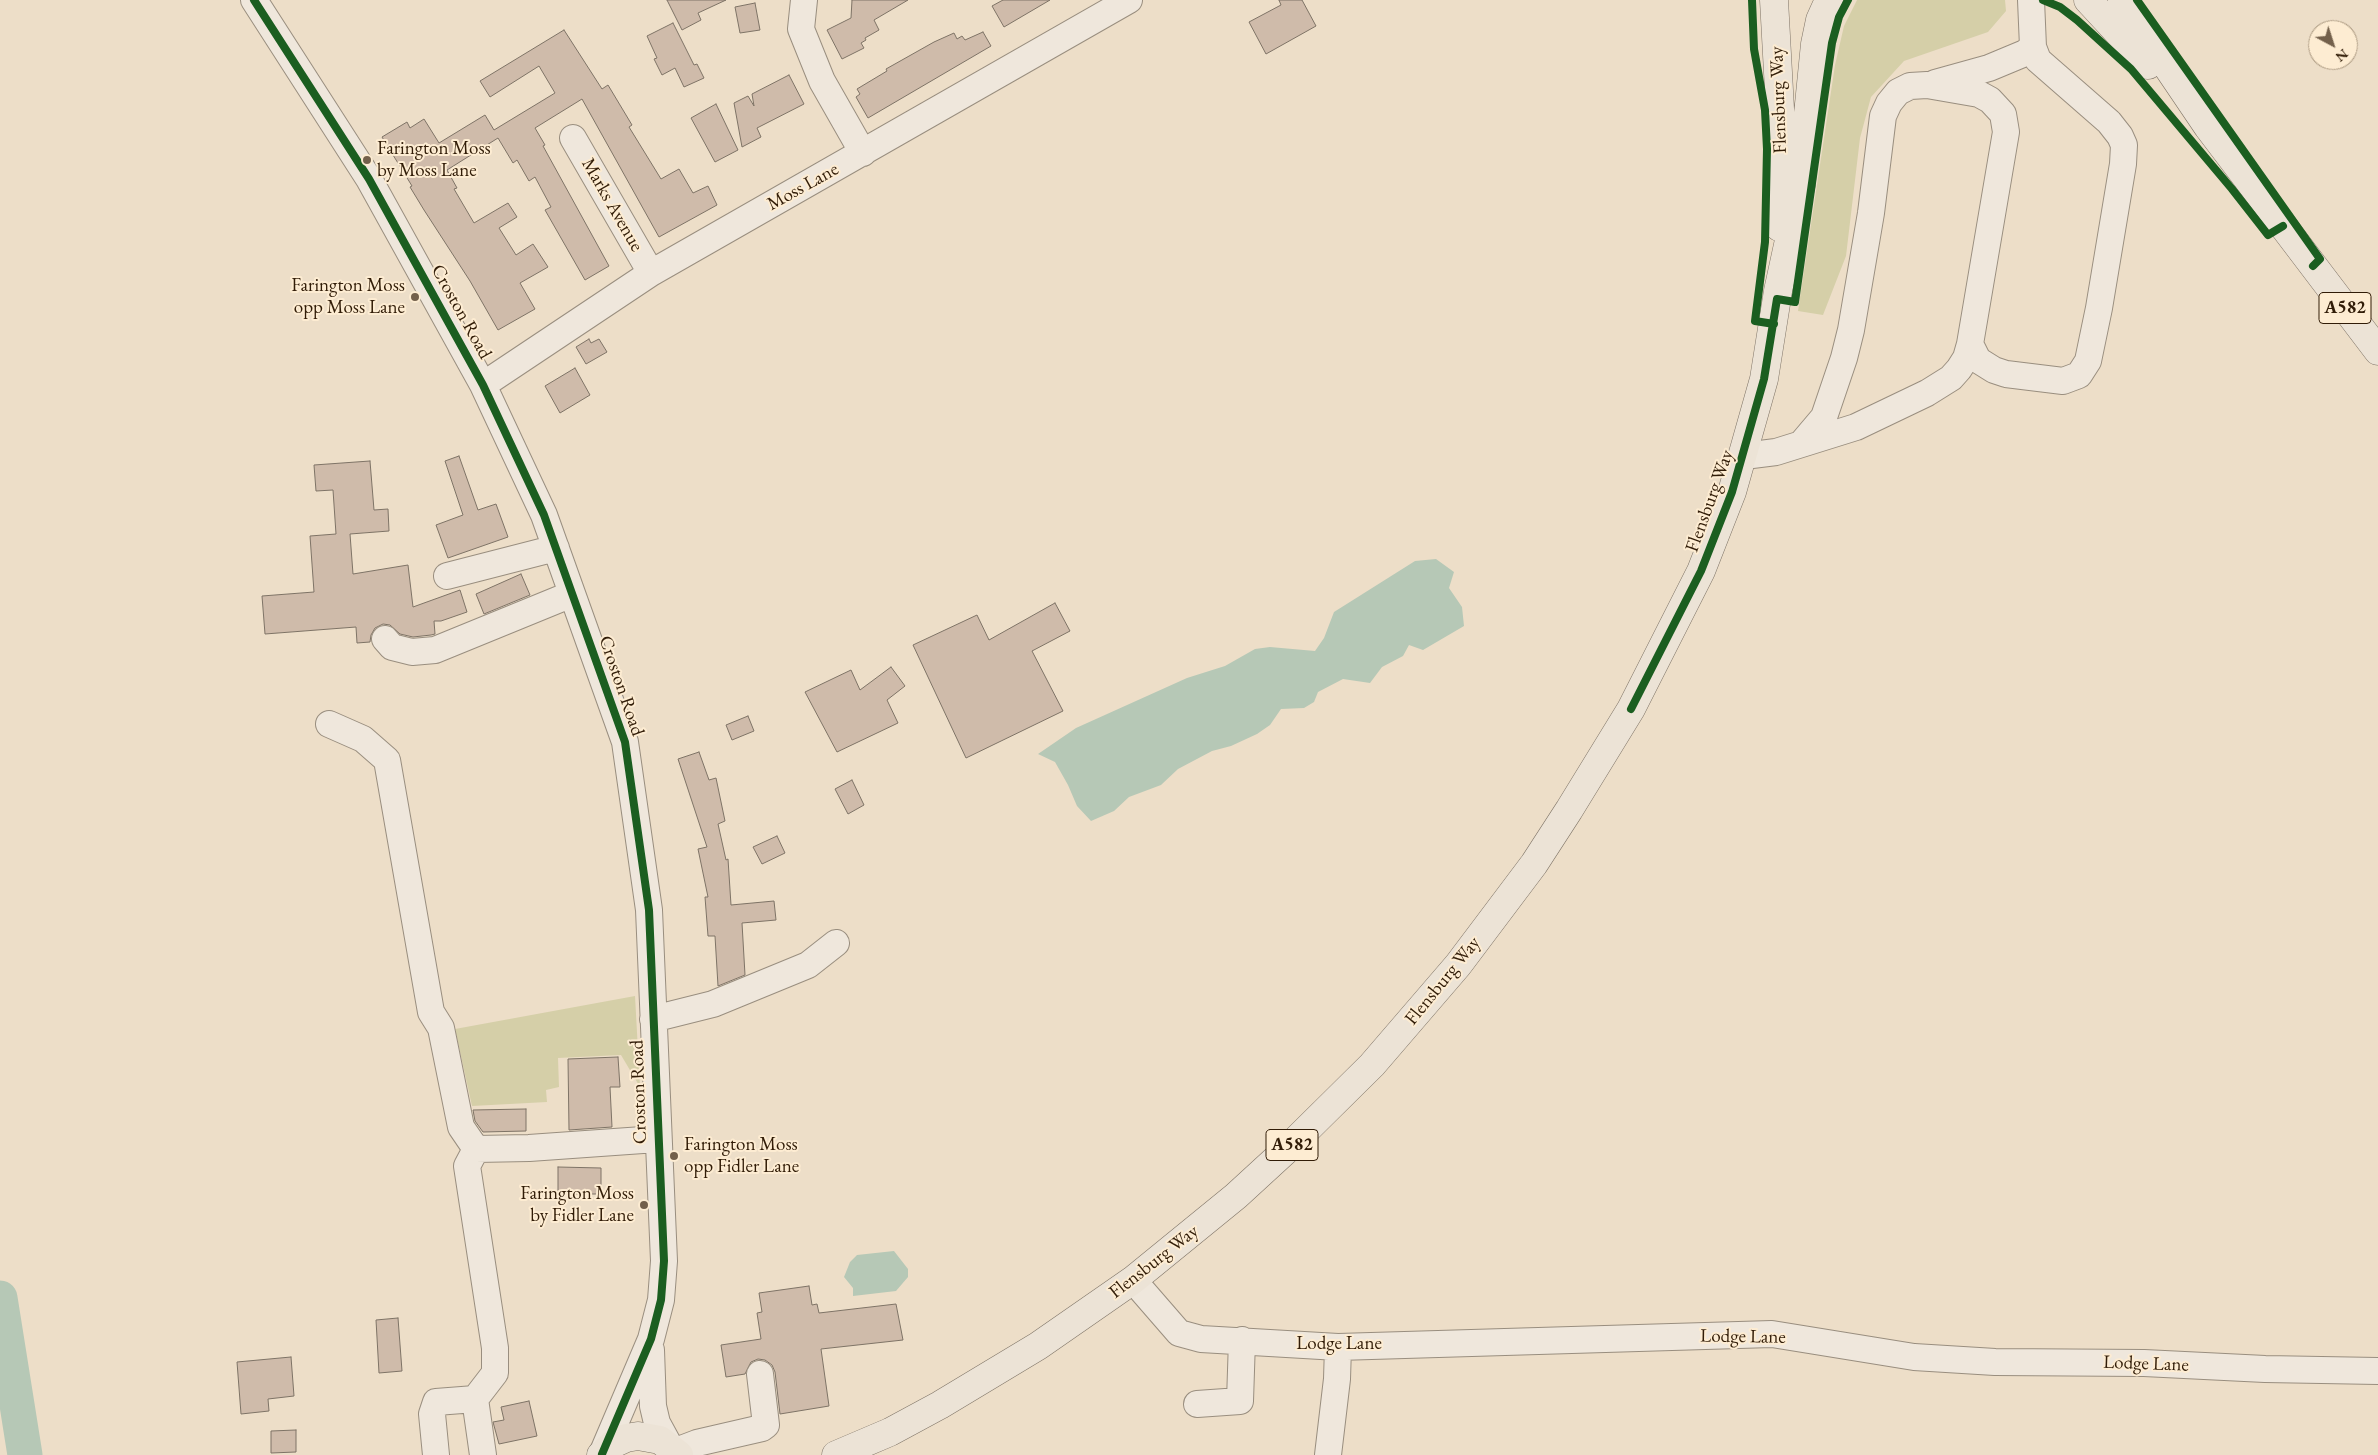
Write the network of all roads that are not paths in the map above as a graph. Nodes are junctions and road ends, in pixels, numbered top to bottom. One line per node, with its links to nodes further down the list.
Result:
1 (254, 0): 18 (street, Croston Road)
2 (804, 0): 13 (street)
3 (1129, 0): 13 (street, Moss Lane)
4 (1774, 0): 15 (highway, Flensburg Way / A582)
5 (1829, 0): 15 (highway, Flensburg Way / A582)
6 (2031, 0): 9 (street)
7 (2088, 0): 11 (highway, A582)
8 (2122, 0): 11 (highway, A582)
9 (2032, 47): 10 (street); 16 (street)
10 (1928, 85): 16 (street); 19 (street)
11 (2208, 127): 17 (highway, A582)
12 (573, 138): 14 (street, Marks Avenue)
13 (863, 153): 14 (street, Moss Lane)
14 (651, 273): 18 (street, Moss Lane)
15 (1778, 290): 20 (highway, Flensburg Way / A582)
16 (1970, 344): 19 (street)
17 (2378, 350)
18 (483, 385): 21 (street, Croston Road)
19 (1802, 443): 20 (street)
20 (1744, 456): 30 (highway, Flensburg Way / A582)
21 (556, 548): 22 (street); 23 (street, Croston Road)
22 (447, 576)
23 (572, 594): 24 (street); 27 (street, Croston Road)
24 (385, 640)
25 (328, 724): 29 (street)
26 (836, 943): 27 (street)
27 (653, 1019): 28 (street, Croston Road)
28 (657, 1139): 29 (street); 31 (street, Croston Road)
29 (476, 1149): 36 (street)
30 (1133, 1280): 32 (street, Lodge Lane); 42 (highway, Flensburg Way / A582)
31 (651, 1339): 38 (street, Croston Road); 39 (street, Croston Road)
32 (1242, 1340): 33 (street, Lodge Lane); 37 (street)
33 (1338, 1347): 34 (street, Lodge Lane); 43 (street)
34 (2378, 1371)
35 (760, 1374): 38 (street)
36 (476, 1399): 40 (street); 41 (street)
37 (1197, 1404)
38 (681, 1452): 39 (highway)
39 (602, 1454)
40 (436, 1455)
41 (483, 1455)
42 (836, 1455)
43 (1328, 1455)

